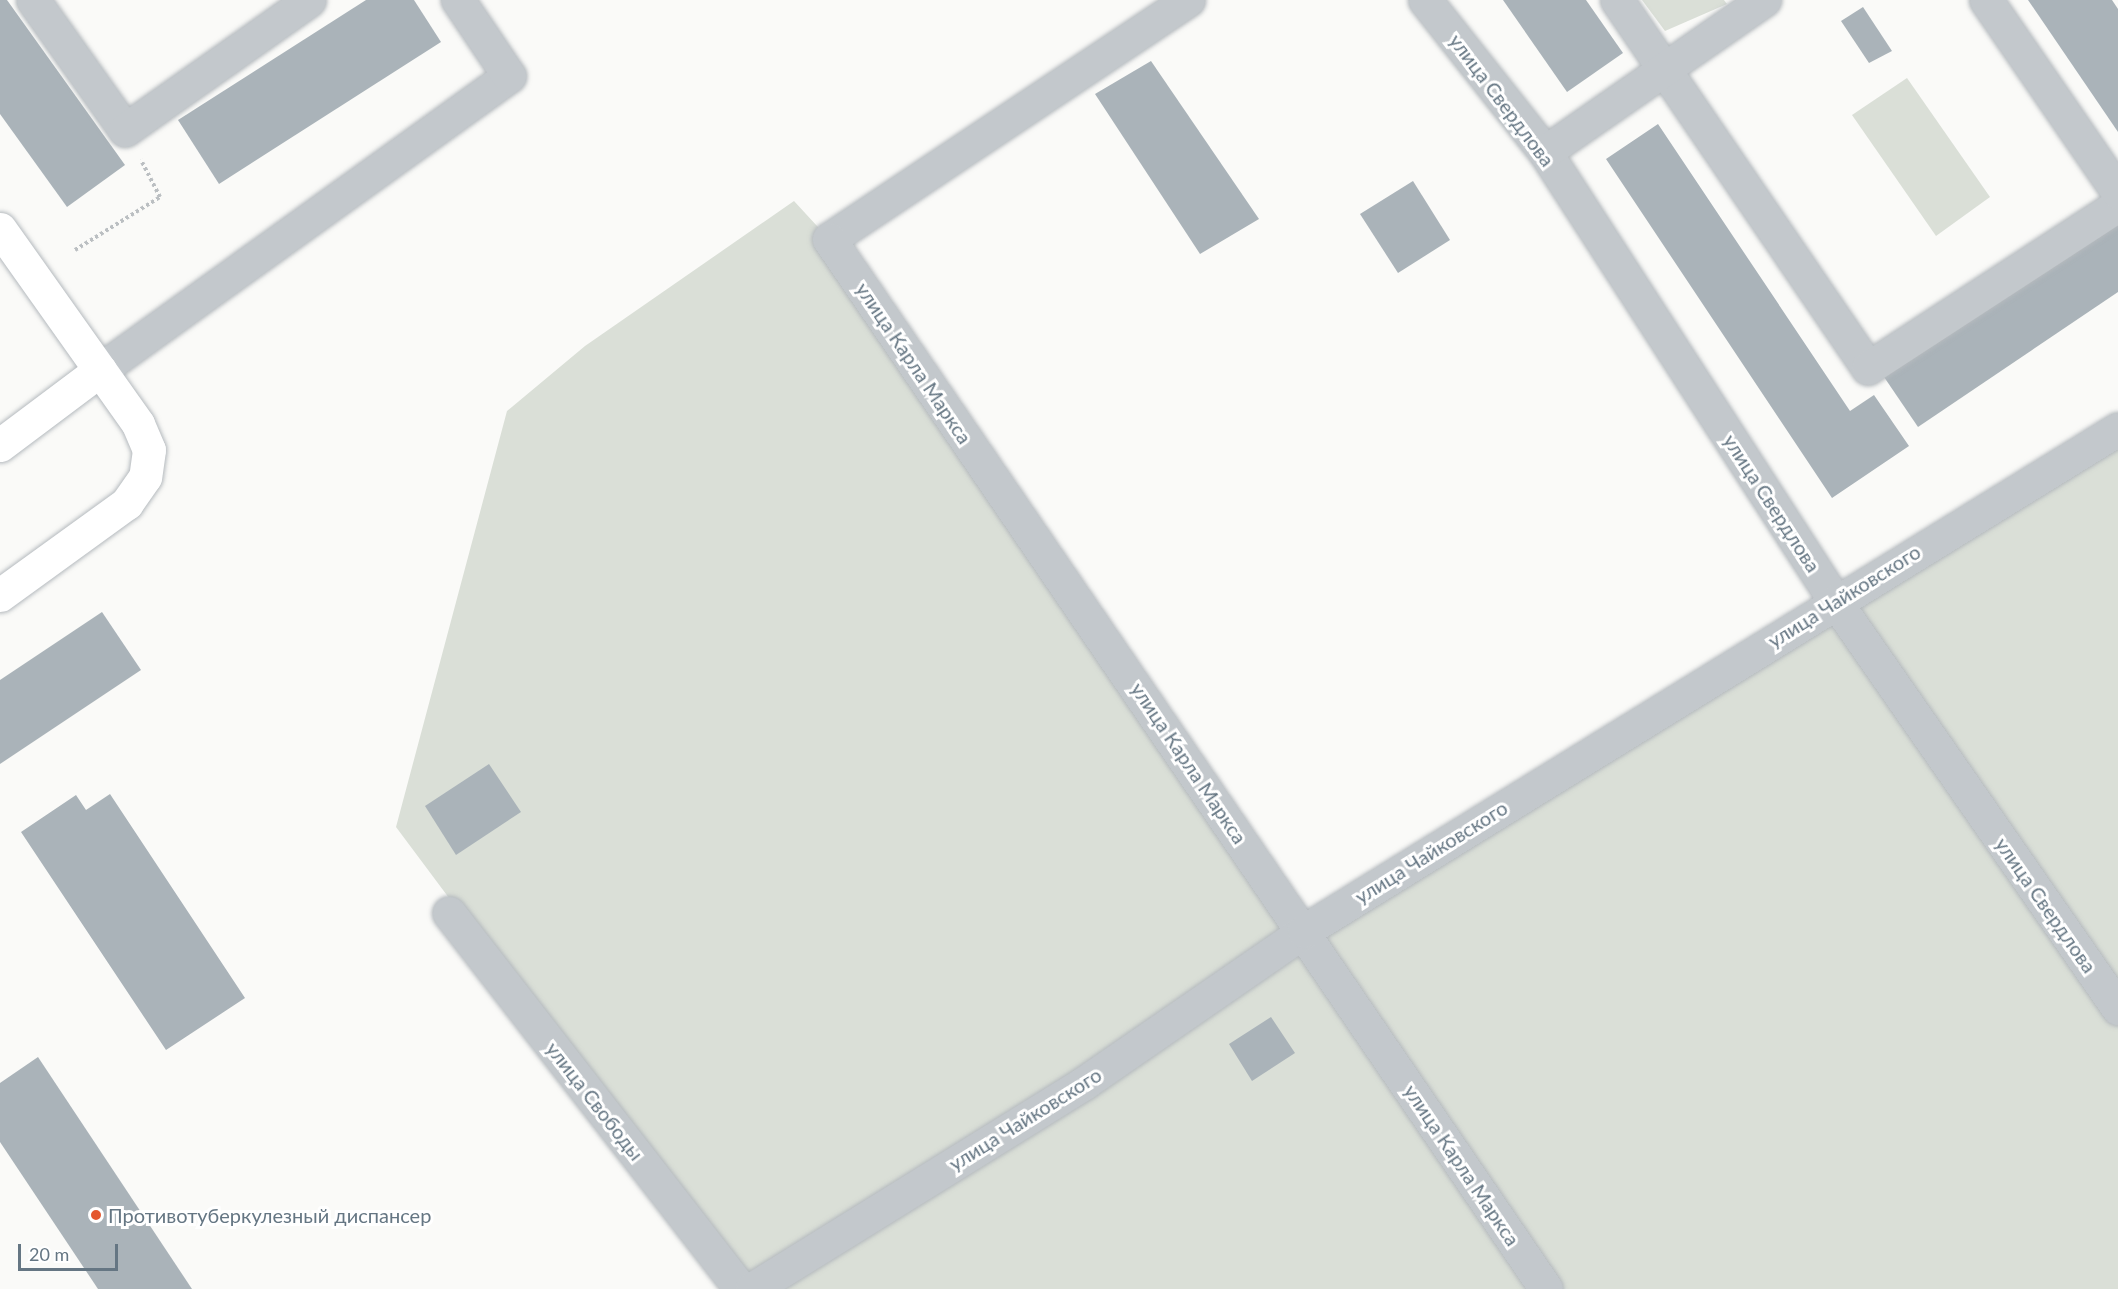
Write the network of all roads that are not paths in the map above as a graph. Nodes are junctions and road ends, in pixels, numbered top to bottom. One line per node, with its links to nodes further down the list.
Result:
1 (33, 0): 2 (street)
2 (309, 0)
3 (458, 0): 14 (street)
4 (1188, 0): 20 (street, улица Карла Маркса)
5 (1425, 0): 10 (street, улица Свердлова)
6 (1617, 0): 9 (street)
7 (1986, 0): 11 (street)
8 (1754, 3): 9 (street)
9 (1664, 69): 10 (street); 12 (street)
10 (1545, 152): 18 (street, улица Свердлова)
11 (2118, 192)
12 (2118, 206)
13 (0, 229): 14 (main road)
14 (100, 370): 16 (main road); 17 (main road)
15 (2118, 429): 18 (street, улица Чайковского)
16 (0, 445)
17 (0, 595)
18 (1835, 601): 20 (street, улица Чайковского); 21 (street, улица Свердлова)
19 (449, 913): 22 (street, улица Свободы)
20 (1304, 931): 23 (street, улица Чайковского); 24 (street, улица Карла Маркса)
21 (2118, 1008)
22 (741, 1289)
23 (752, 1289)
24 (1546, 1289)

